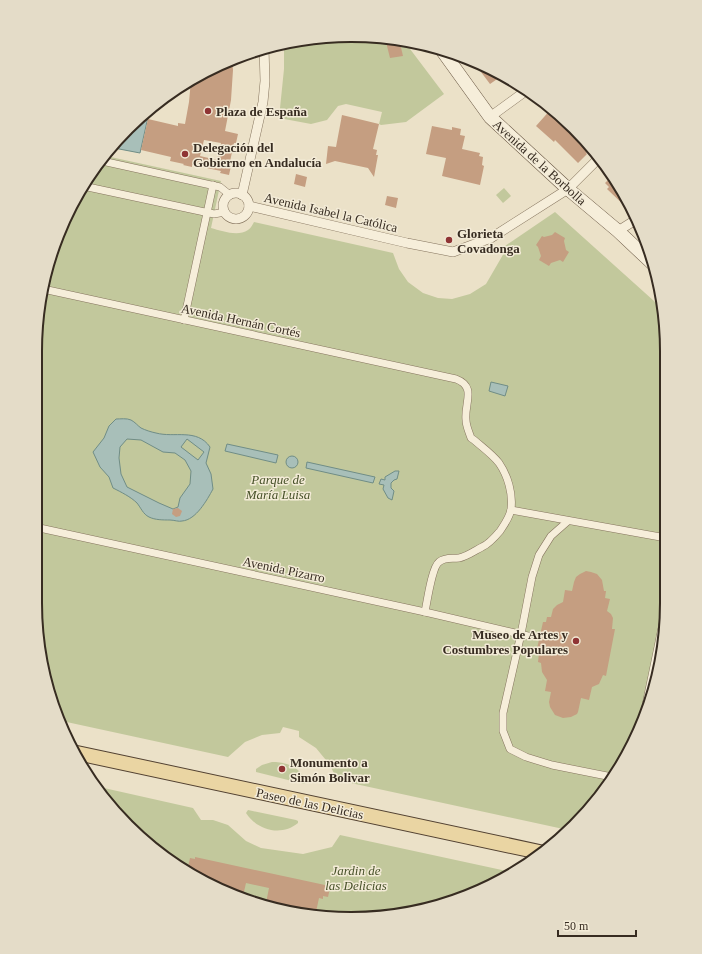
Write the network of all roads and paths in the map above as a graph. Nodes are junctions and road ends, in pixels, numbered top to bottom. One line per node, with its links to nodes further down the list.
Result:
1 (264, 55): 11 (street)
2 (447, 57): 4 (main road, Avenida de la Borbolla)
3 (522, 93): 4 (street)
4 (490, 117): 9 (main road, Avenida de la Borbolla)
5 (107, 162): 7 (street)
6 (595, 162): 9 (street)
7 (213, 185): 10 (street); 14 (street)
8 (89, 187): 14 (street)
9 (568, 189): 12 (street, Avenida Isabel la Católica); 16 (main road, Avenida de la Borbolla)
10 (230, 195): 11 (street); 13 (street)
11 (242, 195): 12 (street)
12 (249, 206): 13 (street)
13 (225, 212): 14 (street)
14 (207, 213): 19 (street)
15 (632, 222): 16 (street)
16 (618, 231): 17 (main road, Avenida de la Borbolla)
17 (645, 257)
18 (48, 290): 19 (street, Avenida Hernán Cortés)
19 (184, 320): 20 (street, Avenida Hernán Cortés)
20 (511, 510): 21 (street); 24 (street)
21 (568, 521): 23 (street); 25 (street)
22 (42, 529): 24 (street, Avenida Pizarro)
23 (660, 537)
24 (425, 612): 25 (street, Avenida Pizarro)
25 (521, 634): 26 (street, Avenida Pizarro); 28 (street)
26 (528, 636)
27 (81, 754): 29 (main road, Paseo de las Delicias)
28 (607, 776)
29 (535, 851)

